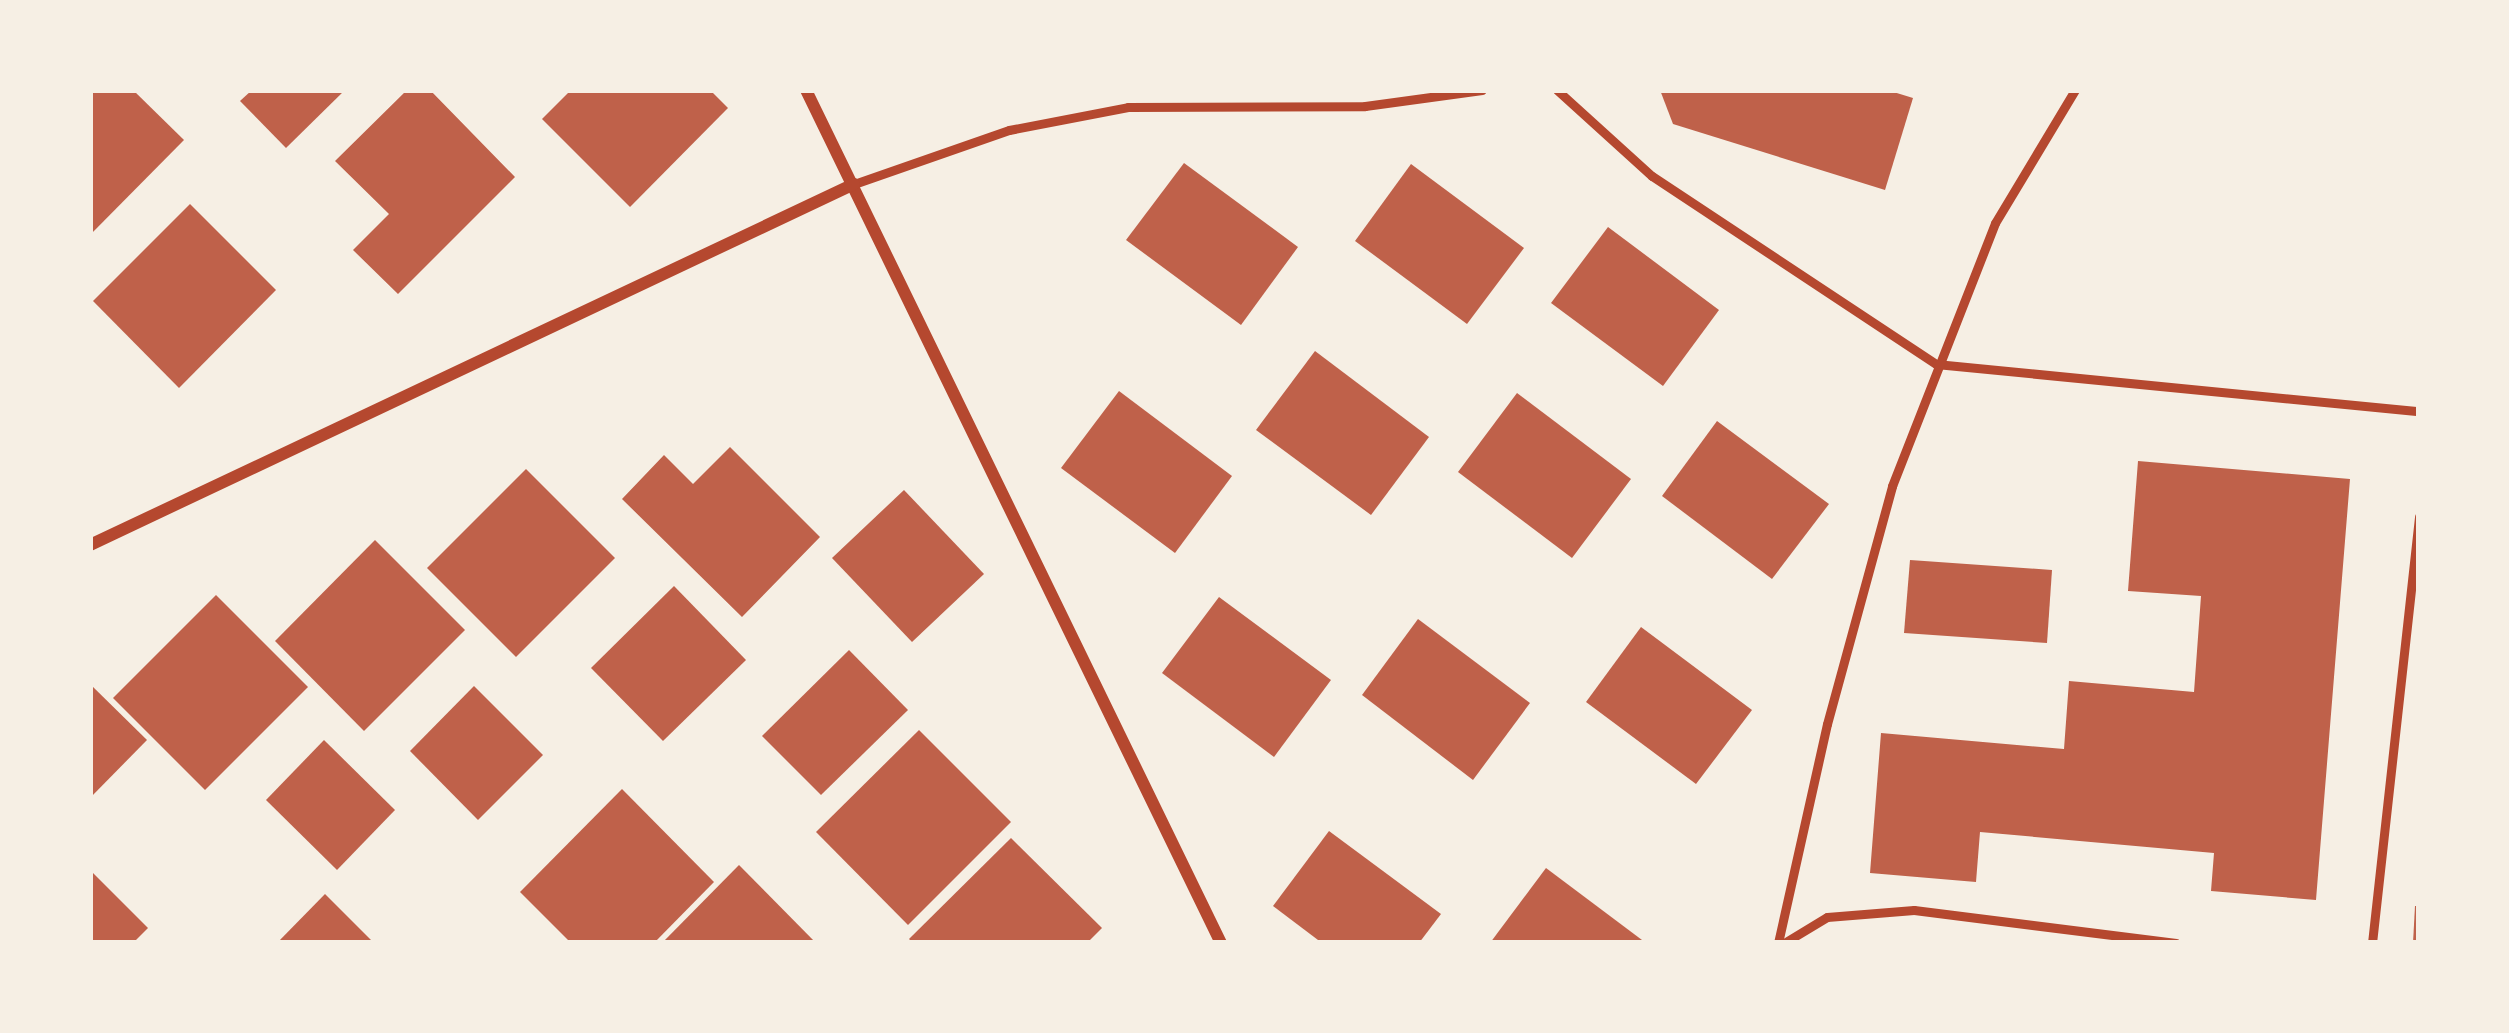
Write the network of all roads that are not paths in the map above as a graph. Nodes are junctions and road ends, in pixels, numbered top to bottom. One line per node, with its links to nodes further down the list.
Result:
1 (806, 90): 5 (street)
2 (1482, 90): 5 (lane)
3 (1557, 90): 6 (lane)
4 (2075, 90): 6 (lane)
5 (854, 184): 9 (street); 10 (street)
6 (1936, 364): 7 (lane); 11 (lane)
7 (2419, 411)
8 (2419, 517): 13 (lane)
9 (90, 545)
10 (1220, 943)
11 (1781, 943): 12 (lane)
12 (2176, 943)
13 (2372, 943)

